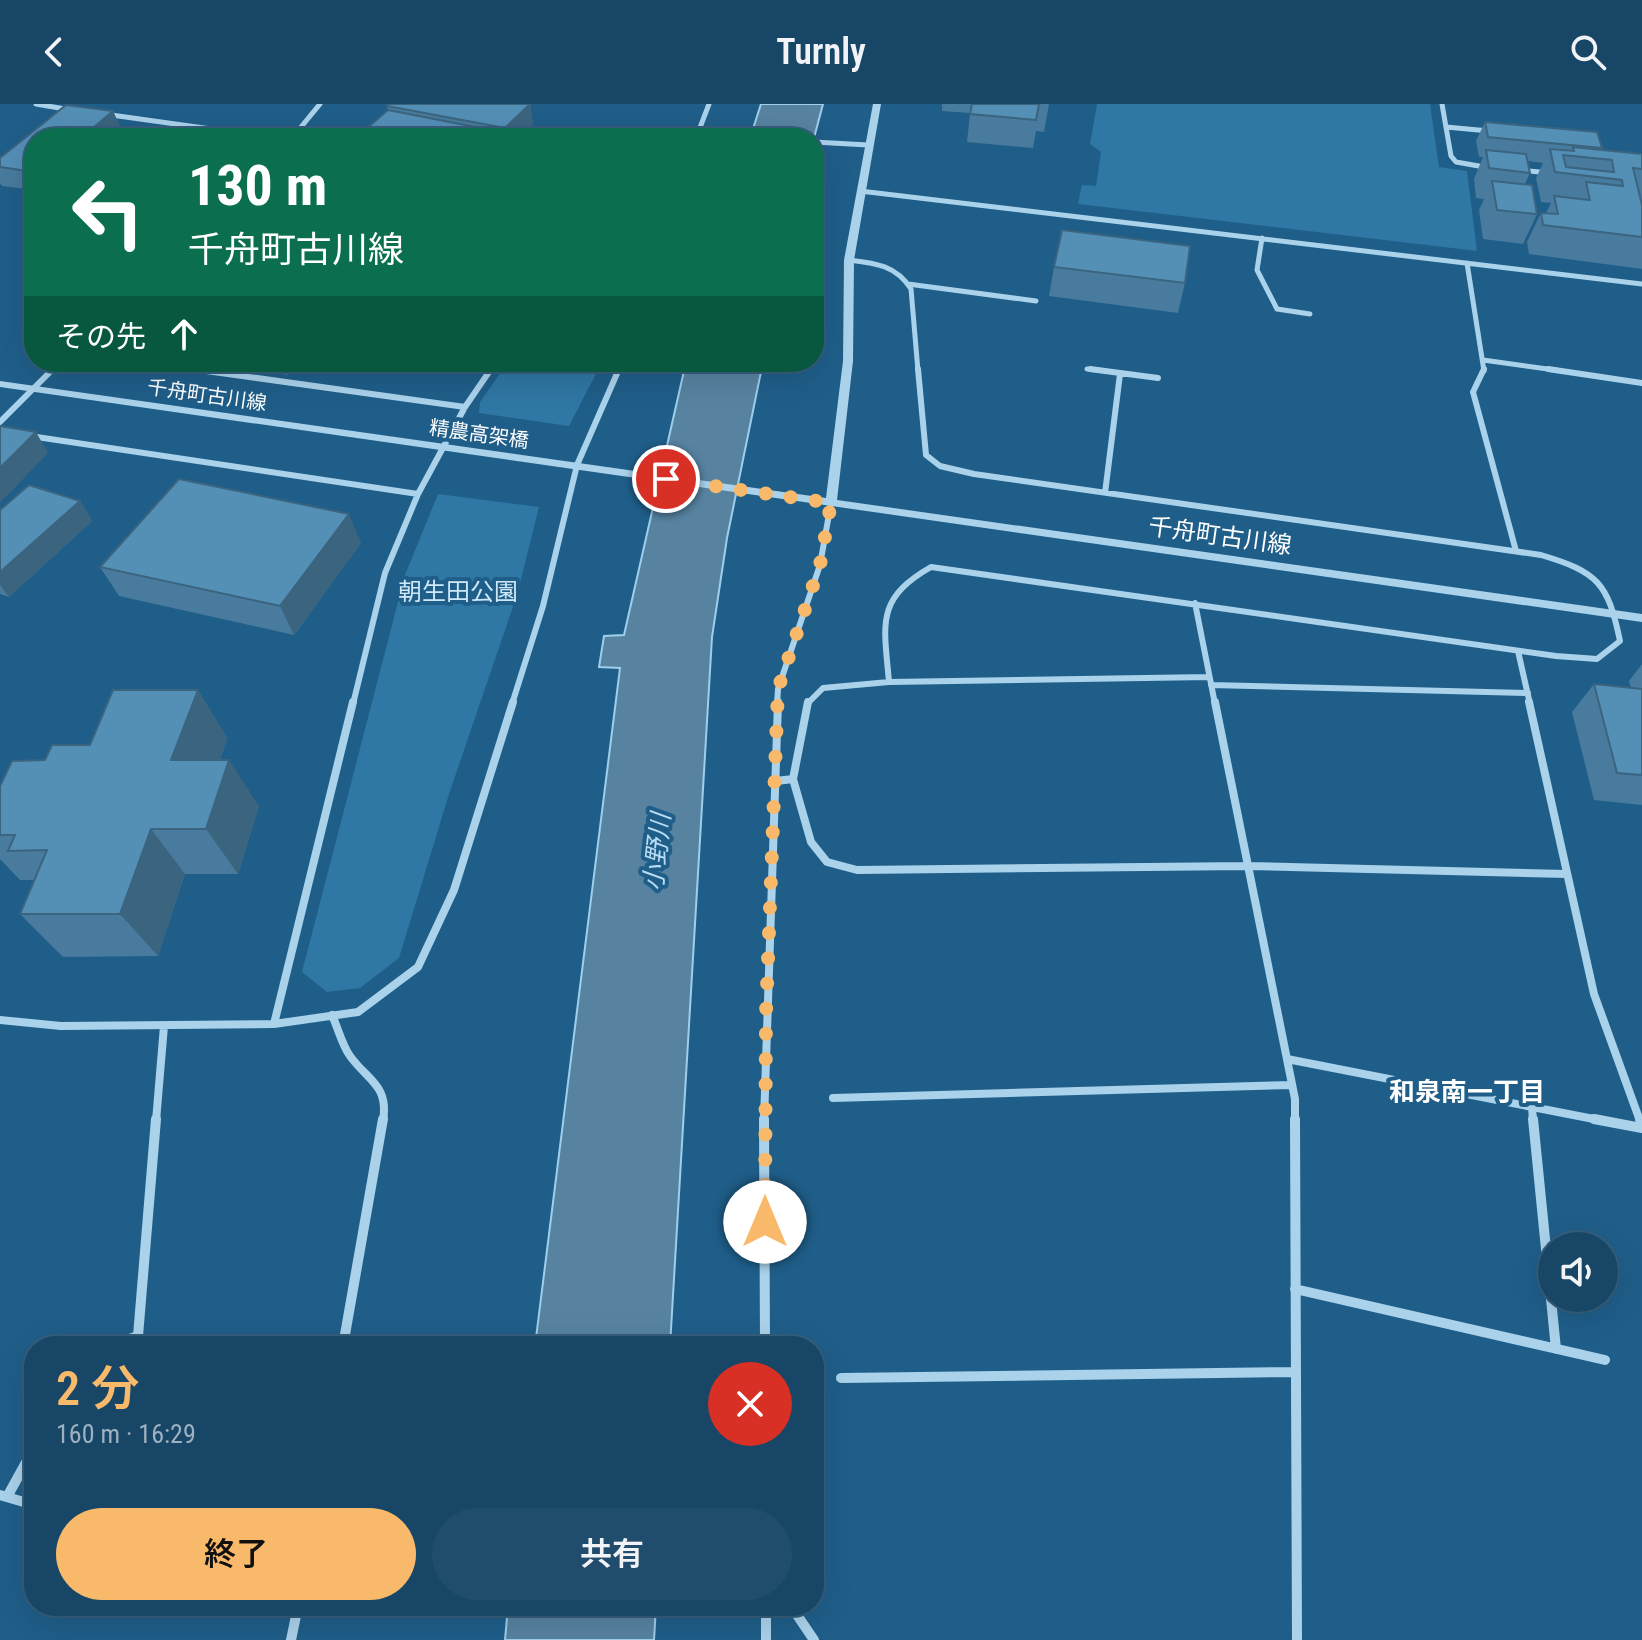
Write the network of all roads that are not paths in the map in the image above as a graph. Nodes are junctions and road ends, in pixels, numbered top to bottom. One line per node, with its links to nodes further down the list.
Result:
1 (36, 104): 6 (street)
2 (320, 104): 10 (street)
3 (709, 104): 11 (street)
4 (877, 104): 14 (street)
5 (1442, 104): 8 (street)
6 (76, 111)
7 (91, 113): 9 (street)
8 (1446, 127): 12 (street); 15 (street)
9 (201, 128)
10 (300, 128)
11 (699, 128)
12 (1503, 132)
13 (824, 143): 14 (street)
14 (868, 145): 18 (street)
15 (1499, 168)
16 (1515, 170): 17 (street)
17 (1562, 175)
18 (860, 191): 19 (street); 20 (street)
19 (1262, 238): 21 (street); 25 (street)
20 (849, 260): 22 (street); 44 (street)
21 (1467, 263): 23 (street); 26 (street)
22 (908, 284): 24 (street); 42 (street)
23 (1642, 284)
24 (1036, 301)
25 (1310, 314)
26 (1483, 360): 34 (street); 45 (street)
27 (1087, 369): 32 (street)
28 (51, 372): 36 (street)
29 (211, 372): 37 (street)
30 (489, 372): 37 (street)
31 (618, 372): 41 (street)
32 (1120, 374): 33 (street); 42 (street)
33 (1158, 378)
34 (1642, 383)
35 (0, 384): 36 (street, 千舟町古川線)
36 (34, 388): 38 (street); 40 (street, 千舟町古川線)
37 (465, 407): 43 (street)
38 (0, 422)
39 (27, 435): 43 (street)
40 (409, 442): 41 (street, 精農高架橋)
41 (577, 465): 44 (street, 千舟町古川線); 57 (street)
42 (1105, 493): 45 (street)
43 (418, 494): 59 (street)
44 (831, 503): 47 (street, 千舟町古川線); 54 (street)
45 (1516, 551): 47 (street)
46 (1195, 603): 49 (street); 50 (street); 51 (street)
47 (1615, 615): 48 (street, 千舟町古川線); 49 (street)
48 (1642, 618)
49 (1518, 651): 52 (street)
50 (1210, 681): 51 (street); 52 (street); 55 (street)
51 (889, 682): 53 (street)
52 (1528, 693): 56 (street)
53 (793, 779): 54 (street); 55 (street)
54 (776, 781): 69 (street)
55 (1248, 866): 56 (street); 61 (street)
56 (1567, 874): 65 (street)
57 (332, 1015): 59 (street); 68 (street)
58 (0, 1020): 60 (street)
59 (274, 1024): 60 (street)
60 (164, 1026): 67 (street)
61 (1287, 1059): 62 (street); 64 (street)
62 (1292, 1085): 63 (street); 66 (street)
63 (833, 1098)
64 (1532, 1107): 65 (street); 70 (street)
65 (1642, 1127)
66 (1295, 1289): 70 (street); 72 (street)
67 (138, 1336)
68 (345, 1336)
69 (765, 1336)
70 (1556, 1349): 71 (street)
71 (1605, 1360)
72 (1296, 1372): 73 (street); 83 (street)
73 (841, 1378)
74 (24, 1463): 75 (street)
75 (3, 1496): 76 (street)
76 (24, 1502)
77 (296, 1616): 80 (street)
78 (766, 1616): 81 (street)
79 (798, 1616): 82 (street)
80 (291, 1640)
81 (766, 1640)
82 (814, 1640)
83 (1297, 1640)

